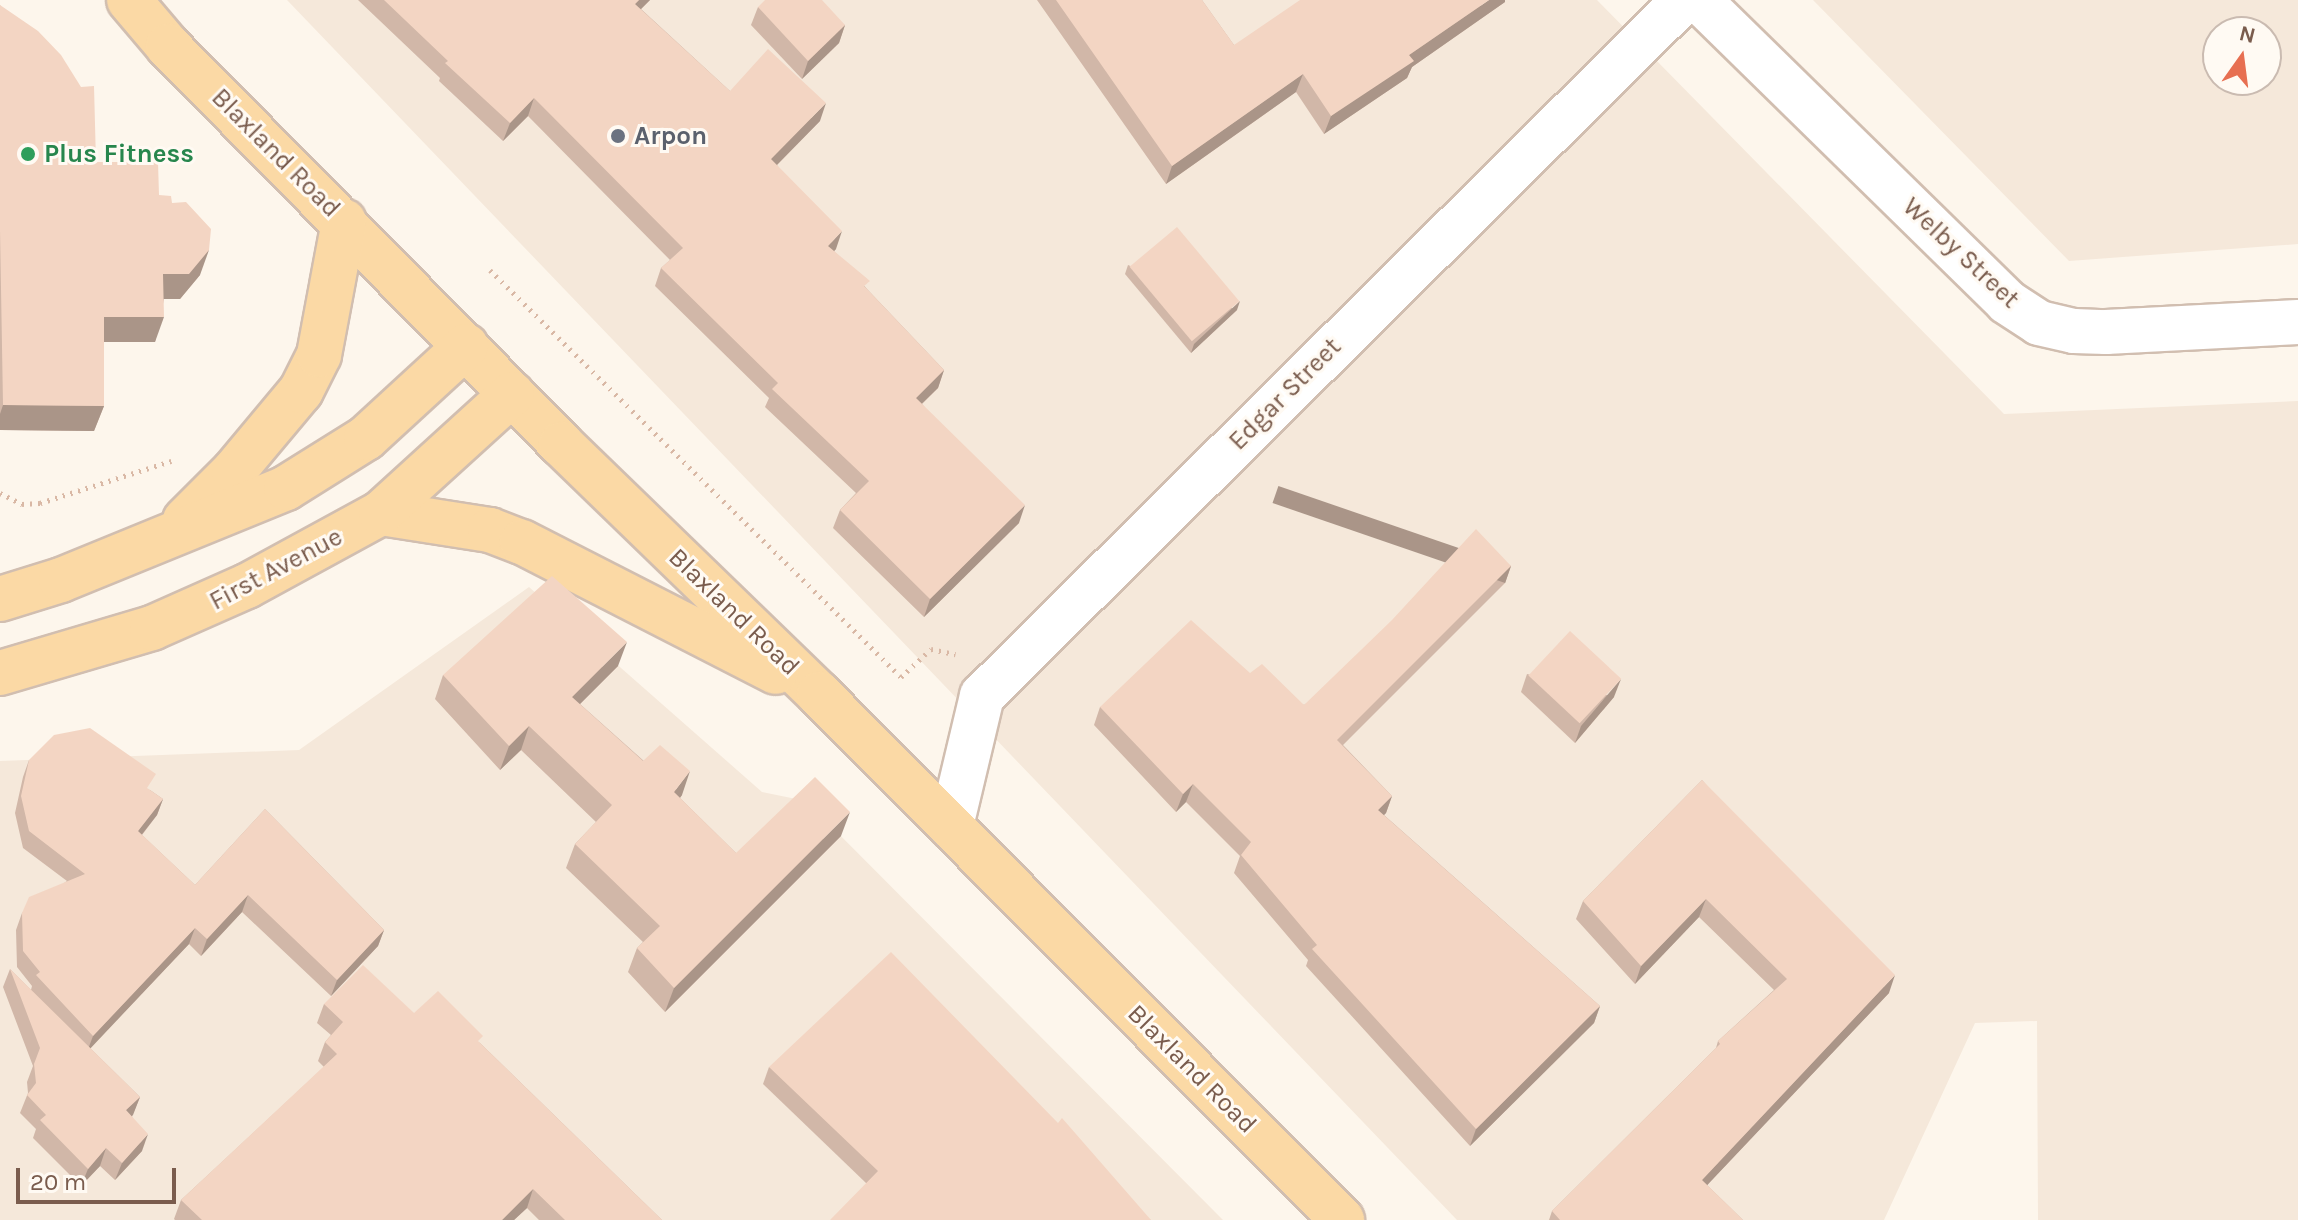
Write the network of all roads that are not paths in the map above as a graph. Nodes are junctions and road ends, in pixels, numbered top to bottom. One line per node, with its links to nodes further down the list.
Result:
1 (129, 0): 4 (main road, Blaxland Road)
2 (1684, 0): 13 (street, Edgar Street)
3 (1699, 0): 5 (street, Welby Street)
4 (344, 221): 6 (main road, Blaxland Road); 9 (main road)
5 (2298, 322)
6 (466, 346): 7 (main road, Blaxland Road); 9 (main road)
7 (512, 394): 8 (main road, First Avenue); 12 (main road, Blaxland Road)
8 (381, 513): 11 (main road, First Avenue); 12 (main road)
9 (172, 533): 10 (main road)
10 (0, 599)
11 (0, 673)
12 (819, 694): 13 (main road, Blaxland Road)
13 (951, 826): 14 (main road, Blaxland Road)
14 (1342, 1220)

